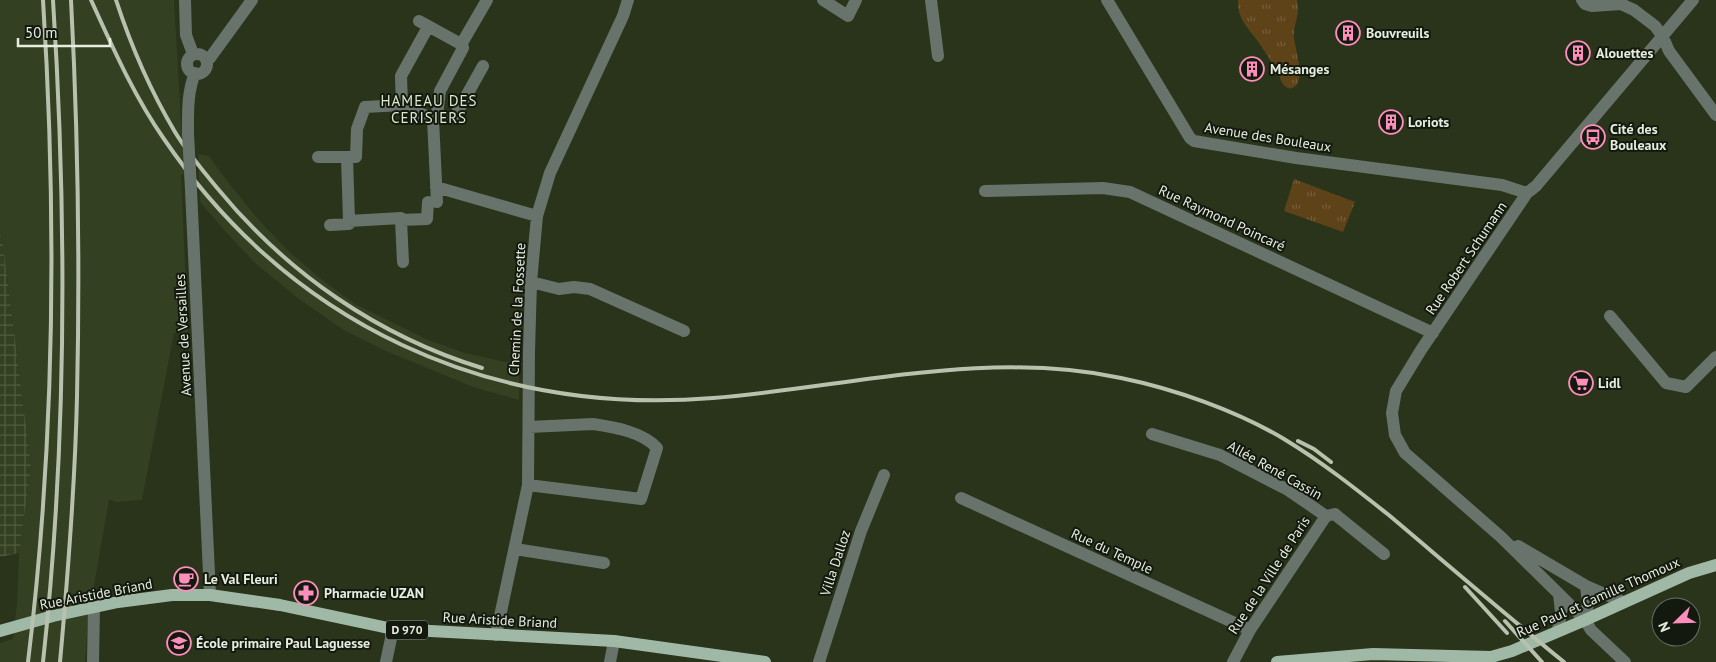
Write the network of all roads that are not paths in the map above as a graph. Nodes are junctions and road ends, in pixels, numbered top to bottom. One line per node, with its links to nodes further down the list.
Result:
1 (185, 0): 13 (street, Avenue de Versailles)
2 (252, 0): 15 (street)
3 (487, 0): 12 (street)
4 (628, 0): 26 (street, Chemin de la Fossette)
5 (823, 0): 6 (street)
6 (856, 0)
7 (931, 0): 14 (street)
8 (1107, 0): 25 (street, Avenue des Bouleaux)
9 (1693, 0): 11 (street, Rue Robert Schumann)
10 (1587, 3): 11 (street)
11 (1663, 37): 19 (street); 25 (street, Rue Robert Schumann)
12 (462, 43): 18 (street); 20 (street)
13 (193, 54): 15 (street); 17 (street, Avenue de Versailles)
14 (938, 56)
15 (207, 60): 17 (street, Avenue de Versailles)
16 (483, 66): 20 (street)
17 (195, 73): 49 (street, Avenue de Versailles, bridge)
18 (402, 105): 20 (street); 22 (street)
19 (1716, 115)
20 (435, 117): 23 (street)
21 (318, 157): 22 (street)
22 (347, 157): 28 (street)
23 (436, 186): 26 (street); 27 (street)
24 (985, 191): 34 (street, Rue Raymond Poincaré)
25 (1527, 193): 34 (street, Rue Robert Schumann)
26 (537, 216): 31 (street, Chemin de la Fossette)
27 (401, 220): 28 (street); 30 (street)
28 (349, 221): 29 (street)
29 (330, 225)
30 (403, 262)
31 (531, 282): 33 (street); 36 (street, Chemin de la Fossette)
32 (1610, 316): 35 (street)
33 (684, 331)
34 (1433, 333): 42 (street, Rue Robert Schumann)
35 (1716, 357)
36 (529, 427): 39 (street, Chemin de la Fossette); 39 (street)
37 (1152, 434): 41 (street, Allée René Cassin)
38 (884, 475): 64 (street, Villa Dalloz)
39 (528, 485): 43 (street, Chemin de la Fossette)
40 (961, 498): 55 (street, Rue du Temple)
41 (1326, 516): 44 (street, Rue de la Ville de Paris); 55 (street, Rue de la Ville de Paris)
42 (1501, 537): 47 (street, Rue Robert Schumann); 48 (street, Rue Robert Schumann)
43 (514, 549): 45 (street); 57 (street, Chemin de la Fossette)
44 (1384, 554)
45 (604, 564)
46 (1716, 565): 50 (main road, Rue Paul et Camille Thomoux)
47 (1586, 586): 50 (street, Rue Robert Schumann); 52 (street)
48 (1559, 594): 52 (street, Rue Robert Schumann); 56 (street)
49 (210, 595): 51 (main road, Rue Aristide Briand / D 970); 53 (main road, Rue Aristide Briand / D 970)
50 (1623, 602): 52 (main road, Rue Paul et Camille Thomoux)
51 (94, 607): 54 (main road, Rue Aristide Briand / D 970); 60 (street)
52 (1586, 620): 56 (main road, Rue Paul et Camille Thomoux); 67 (street, Rue Robert Schumann)
53 (393, 629): 57 (main road, Rue Aristide Briand / D 970); 61 (street)
54 (0, 630)
55 (1250, 630): 65 (street, Rue de la Ville de Paris)
56 (1558, 630): 59 (main road, Rue Paul et Camille Thomoux)
57 (496, 636): 58 (main road, Rue Aristide Briand / D 970)
58 (614, 641): 62 (street); 63 (main road, Rue Aristide Briand / D 970)
59 (1491, 659): 66 (main road, Rue Paul et Camille Thomoux)
60 (92, 662)
61 (386, 662)
62 (610, 662)
63 (765, 662)
64 (819, 662)
65 (1233, 662)
66 (1279, 662)
67 (1624, 662)

